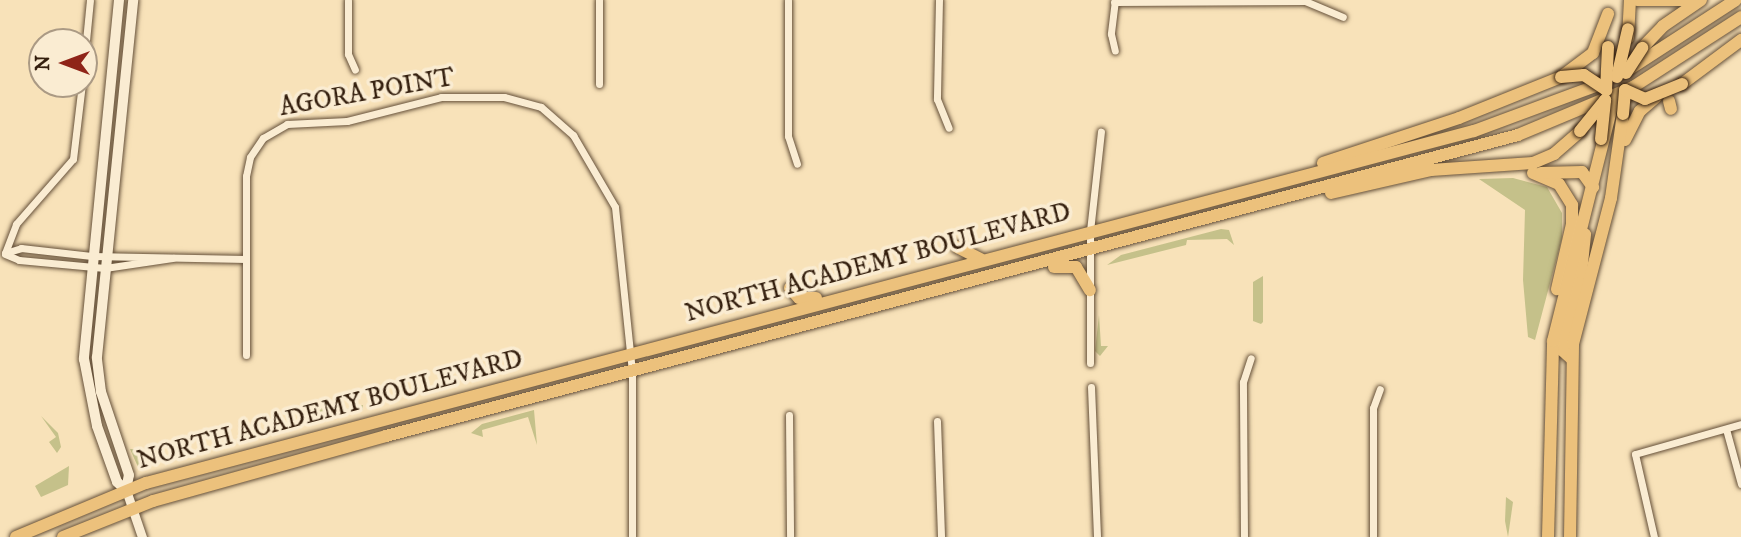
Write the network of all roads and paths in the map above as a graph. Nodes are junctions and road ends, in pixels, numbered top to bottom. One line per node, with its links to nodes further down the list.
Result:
1 (88, 0): 18 (street)
2 (119, 0): 47 (main road)
3 (133, 0): 48 (main road)
4 (348, 0): 24 (street)
5 (599, 0): 27 (street)
6 (788, 0): 36 (street)
7 (939, 0): 33 (street)
8 (1608, 0): 15 (highway)
9 (1630, 0): 19 (highway)
10 (1637, 0): 11 (highway)
11 (1689, 0)
12 (1701, 0): 26 (highway, bridge)
13 (1736, 0): 40 (highway, NORTH ACADEMY BOULEVARD)
14 (1114, 1): 16 (street); 21 (street)
15 (1608, 15): 22 (highway); 25 (highway)
16 (1343, 17)
17 (1741, 17): 23 (highway, NORTH ACADEMY BOULEVARD)
18 (86, 28)
19 (1628, 29): 26 (highway, bridge); 26 (highway, bridge)
20 (1741, 40): 31 (highway, bridge)
21 (1115, 51)
22 (1609, 51): 26 (highway, bridge); 29 (highway, bridge)
23 (1668, 68): 28 (highway); 41 (highway, NORTH ACADEMY BOULEVARD)
24 (355, 70)
25 (1561, 76): 29 (highway, bridge); 40 (highway)
26 (1622, 81): 29 (highway, bridge); 31 (highway, bridge); 32 (highway, bridge)
27 (599, 84)
28 (1667, 84)
29 (1608, 97): 32 (highway); 37 (highway, bridge); 39 (highway, bridge)
30 (80, 98): 47 (street)
31 (1662, 102): 35 (highway)
32 (1623, 118): 35 (highway)
33 (950, 128)
34 (1101, 132): 43 (street)
35 (1618, 163): 60 (highway)
36 (797, 164)
37 (1468, 170): 38 (highway); 41 (highway)
38 (1533, 173): 39 (highway); 56 (highway)
39 (1593, 187): 42 (highway)
40 (1252, 189): 43 (highway, NORTH ACADEMY BOULEVARD)
41 (1282, 198): 44 (highway, NORTH ACADEMY BOULEVARD)
42 (1586, 217): 56 (highway); 60 (highway)
43 (1090, 231): 44 (street); 46 (highway, NORTH ACADEMY BOULEVARD)
44 (1090, 250): 50 (highway, NORTH ACADEMY BOULEVARD); 52 (street)
45 (246, 259): 48 (street); 57 (street, AGORA POINT); 58 (street, AGORA POINT)
46 (982, 259): 49 (highway, NORTH ACADEMY BOULEVARD); 49 (highway)
47 (92, 262): 48 (street); 73 (main road)
48 (106, 262): 73 (main road)
49 (946, 269): 51 (highway, NORTH ACADEMY BOULEVARD)
50 (995, 275): 52 (highway); 54 (highway, NORTH ACADEMY BOULEVARD)
51 (879, 287): 53 (highway, NORTH ACADEMY BOULEVARD); 54 (highway)
52 (1090, 290): 61 (street)
53 (824, 302): 55 (highway, NORTH ACADEMY BOULEVARD); 55 (highway)
54 (864, 310): 62 (highway, NORTH ACADEMY BOULEVARD)
55 (767, 316): 57 (highway, NORTH ACADEMY BOULEVARD)
56 (1555, 330): 63 (highway)
57 (629, 353): 62 (street, AGORA POINT); 73 (highway, NORTH ACADEMY BOULEVARD)
58 (246, 355)
59 (1251, 358): 82 (street)
60 (1572, 359): 63 (highway); 85 (highway)
61 (1090, 363)
62 (632, 371): 74 (highway, NORTH ACADEMY BOULEVARD); 78 (street, AGORA POINT)
63 (1550, 378): 84 (highway)
64 (1091, 387): 81 (street)
65 (1380, 389): 83 (street)
66 (789, 415): 70 (street)
67 (937, 421): 80 (street)
68 (1741, 424): 69 (street)
69 (1726, 429): 72 (street); 86 (street)
70 (789, 456): 71 (street); 79 (street)
71 (800, 456)
72 (1741, 484)
73 (126, 490): 74 (street); 75 (highway, NORTH ACADEMY BOULEVARD)
74 (132, 508): 76 (highway, NORTH ACADEMY BOULEVARD); 77 (street)
75 (16, 537)
76 (63, 537)
77 (142, 537)
78 (632, 537)
79 (790, 537)
80 (940, 537)
81 (1097, 537)
82 (1244, 537)
83 (1373, 537)
84 (1548, 537)
85 (1570, 537)
86 (1654, 537)

